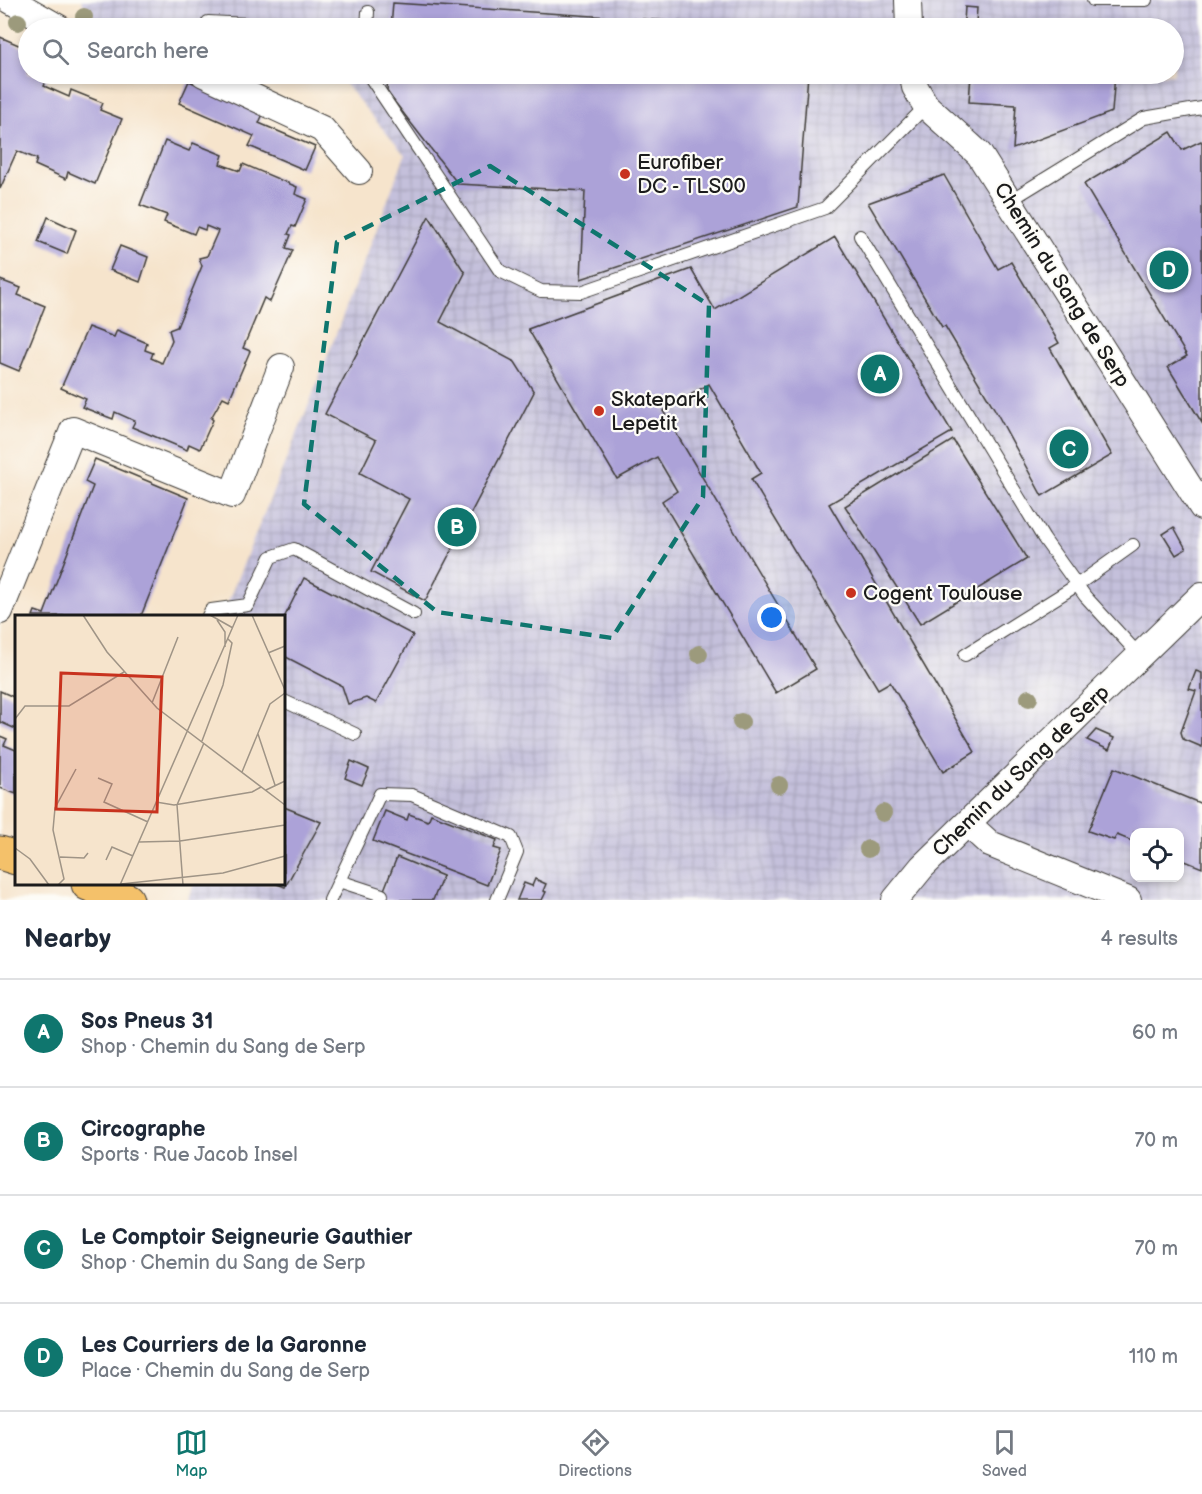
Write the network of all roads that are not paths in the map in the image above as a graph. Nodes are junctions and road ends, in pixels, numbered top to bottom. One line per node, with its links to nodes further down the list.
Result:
1 (10, 0): 6 (street)
2 (908, 0): 8 (street)
3 (1093, 0): 4 (lane)
4 (1146, 0)
5 (368, 12): 7 (lane)
6 (42, 18)
7 (368, 18)
8 (909, 18)
9 (225, 84): 14 (street)
10 (375, 84): 12 (lane)
11 (915, 84): 12 (street, Chemin du Sang de Serp)
12 (927, 106): 15 (street, Chemin du Sang de Serp)
13 (1202, 108): 15 (lane)
14 (359, 171)
15 (1009, 201): 18 (street, Chemin du Sang de Serp)
16 (860, 236): 20 (lane)
17 (281, 367): 22 (street)
18 (1202, 507)
19 (1133, 545): 20 (lane)
20 (1077, 585): 25 (lane); 26 (lane)
21 (1202, 595): 26 (street, Chemin du Sang de Serp)
22 (0, 611)
23 (414, 614): 24 (lane)
24 (208, 615)
25 (965, 655)
26 (1140, 656): 29 (street, Chemin du Sang de Serp)
27 (285, 701): 28 (lane)
28 (355, 734)
29 (968, 824): 38 (street, Chemin du Sang de Serp); 39 (street)
30 (0, 853): 31 (main road)
31 (15, 858)
32 (339, 881): 34 (lane); 36 (lane); 37 (lane)
33 (92, 888): 35 (main road)
34 (382, 896)
35 (128, 900)
36 (330, 900)
37 (497, 900)
38 (895, 900)
39 (1128, 900)

